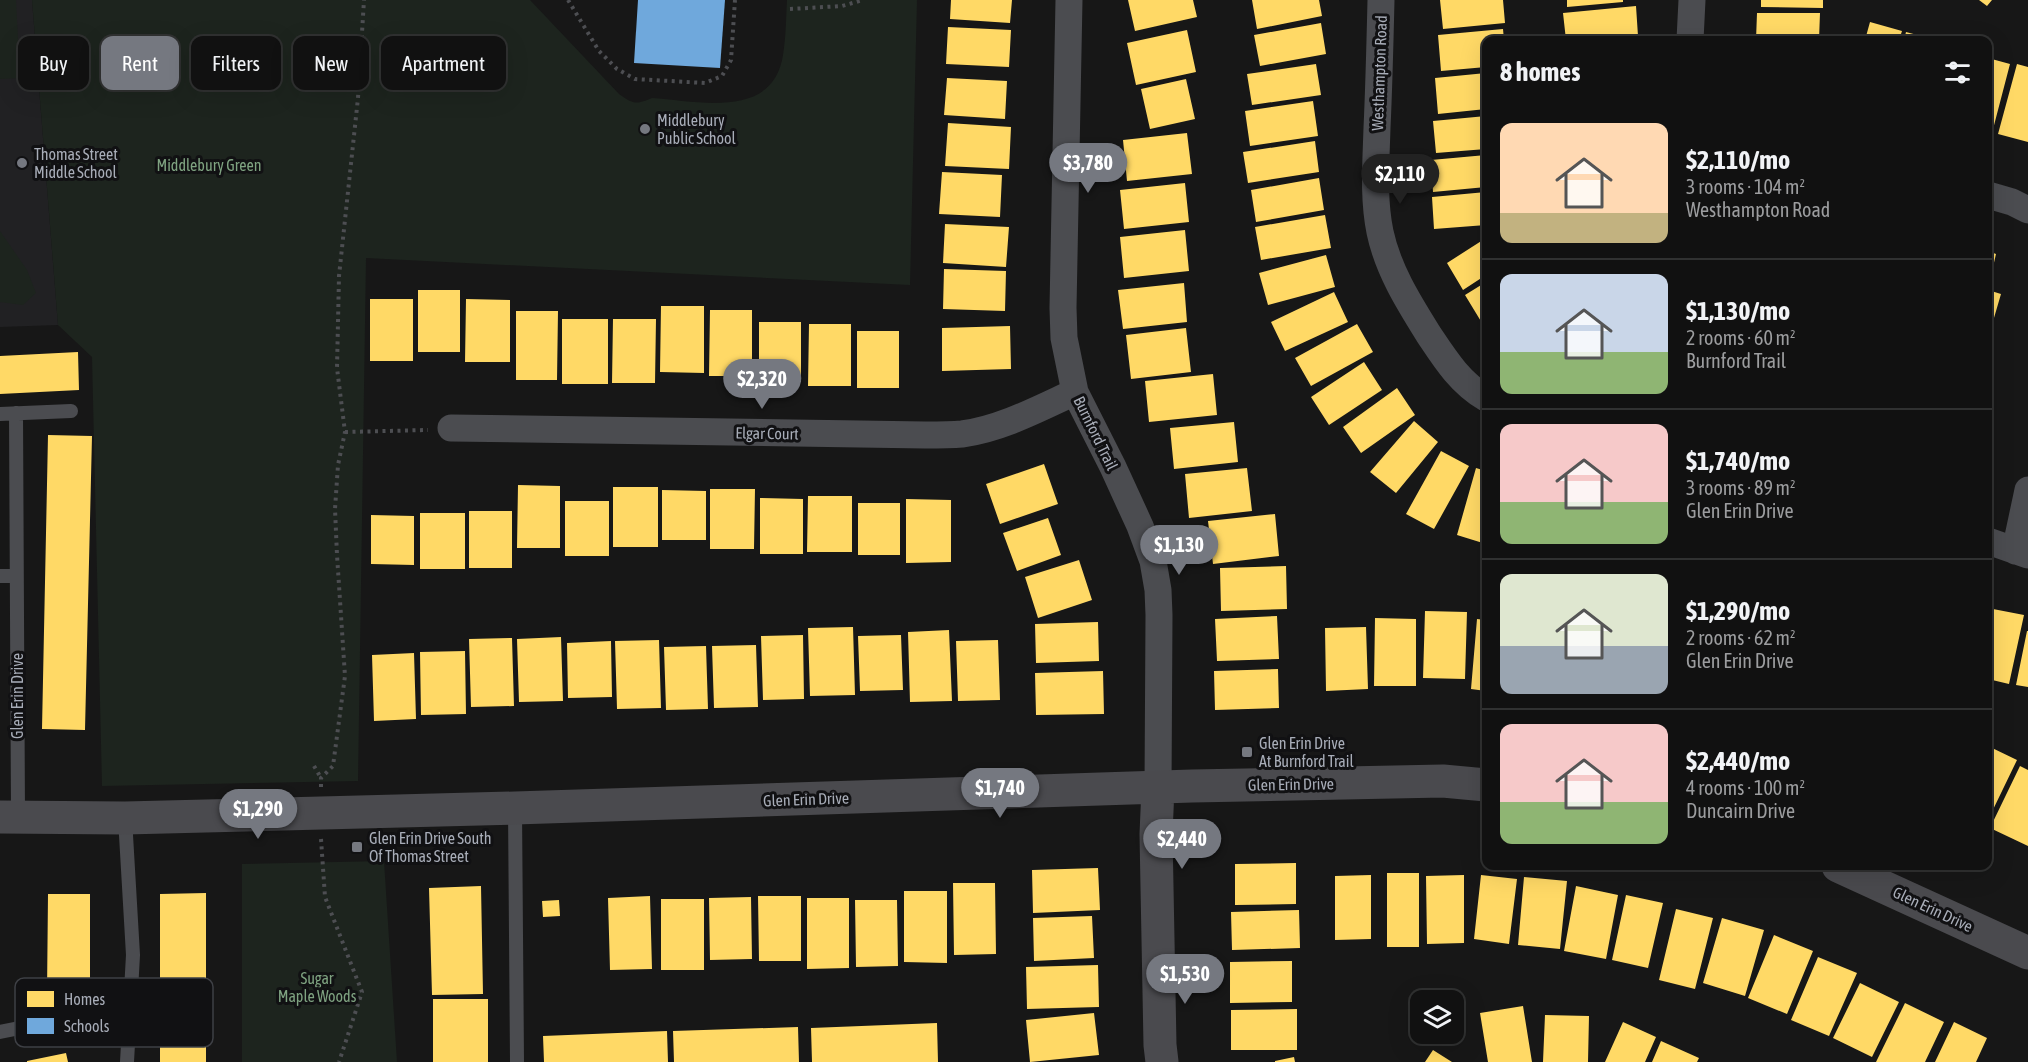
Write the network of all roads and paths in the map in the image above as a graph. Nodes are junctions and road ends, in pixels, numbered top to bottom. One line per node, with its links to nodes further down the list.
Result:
1 (364, 0): 18 (path)
2 (568, 0): 3 (path)
3 (735, 0)
4 (863, 0): 8 (path)
5 (1069, 0): 12 (street, Burnford Trail)
6 (1381, 0): 13 (street, Westhampton Road)
7 (1692, 0): 9 (street)
8 (790, 9)
9 (1690, 36)
10 (1992, 196): 11 (street)
11 (2028, 210)
12 (1075, 392): 17 (street, Elgar Court); 27 (street, Burnford Trail)
13 (1482, 396)
14 (71, 411): 15 (lane)
15 (16, 413): 16 (lane); 23 (lane, Glen Erin Drive)
16 (0, 414)
17 (451, 428): 18 (path)
18 (345, 432): 25 (path)
19 (2028, 489): 21 (street)
20 (1992, 542): 21 (street)
21 (2022, 553)
22 (0, 576): 23 (lane)
23 (16, 576): 30 (lane, Glen Erin Drive)
24 (314, 766): 25 (path)
25 (321, 778): 29 (path)
26 (1482, 785): 27 (street, Glen Erin Drive)
27 (1158, 788): 28 (street, Glen Erin Drive); 41 (street)
28 (515, 808): 29 (street, Glen Erin Drive); 40 (lane)
29 (321, 813): 31 (street, Glen Erin Drive); 39 (path)
30 (9, 816): 31 (street, Glen Erin Drive)
31 (125, 818): 34 (lane)
32 (1847, 870): 33 (street, Glen Erin Drive)
33 (2028, 953)
34 (131, 978)
35 (15, 1029): 36 (lane)
36 (0, 1032)
37 (128, 1047): 38 (lane)
38 (127, 1062)
39 (339, 1062)
40 (518, 1062)
41 (1162, 1062)

